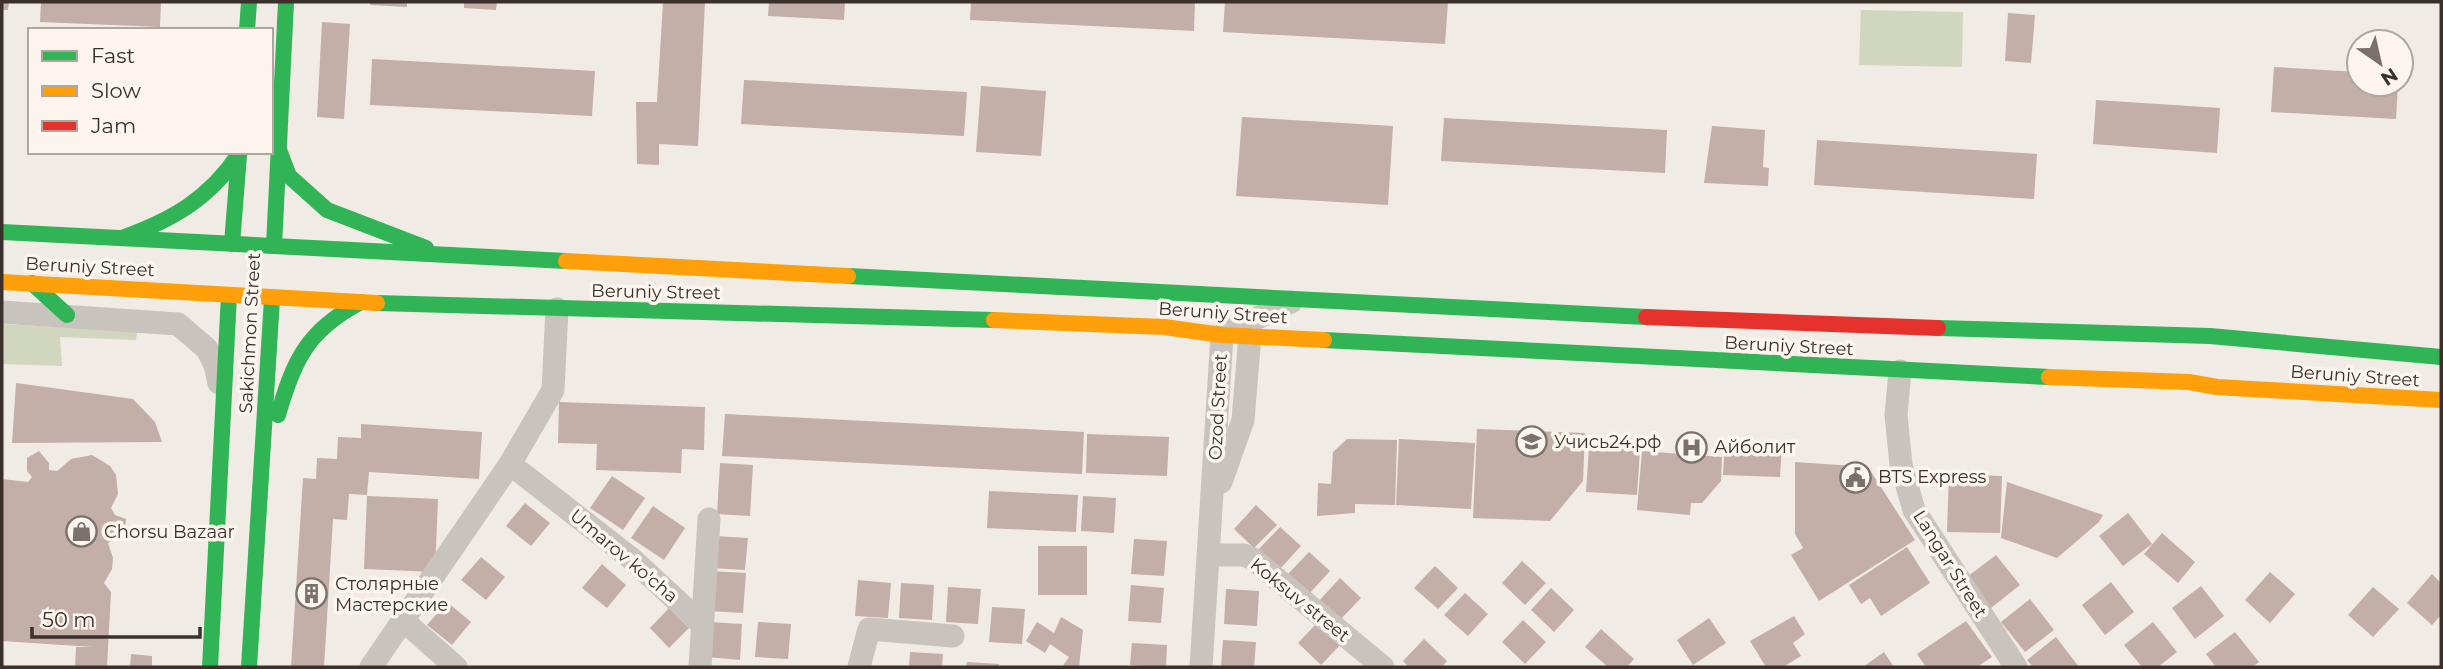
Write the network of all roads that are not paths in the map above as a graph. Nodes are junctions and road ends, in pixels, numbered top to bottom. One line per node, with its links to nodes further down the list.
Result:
1 (249, 2): 3 (main road)
2 (286, 2): 4 (main road, Sakichmon Street)
3 (247, 28)
4 (278, 145): 10 (main road, Sakichmon Street); 11 (main road)
5 (238, 154): 8 (main road)
6 (239, 154): 9 (main road, Sakichmon Street)
7 (2, 232): 8 (main road, Beruniy Street)
8 (121, 239): 9 (main road, Beruniy Street)
9 (232, 250): 10 (main road, Beruniy Street)
10 (274, 253): 11 (main road, Beruniy Street)
11 (444, 255): 22 (main road, Beruniy Street)
12 (2, 282): 13 (main road, Beruniy Street)
13 (32, 283): 14 (main road, Beruniy Street); 19 (main road)
14 (69, 285): 15 (main road, Beruniy Street); 19 (main road)
15 (229, 289): 16 (main road, Beruniy Street); 29 (main road, Sakichmon Street)
16 (272, 292): 20 (main road, Beruniy Street); 32 (main road, Sakichmon Street)
17 (1214, 293): 18 (main road, Beruniy Street); 22 (main road, Beruniy Street); 26 (street)
18 (1299, 298): 26 (street); 27 (main road, Beruniy Street)
19 (50, 299): 24 (main road); 25 (main road)
20 (361, 302): 21 (main road, Beruniy Street); 32 (main road)
21 (557, 309): 22 (main road, Beruniy Street); 31 (street)
22 (1181, 310): 26 (main road, Beruniy Street)
23 (2, 312): 24 (street)
24 (31, 314): 25 (street)
25 (67, 315): 29 (street)
26 (1238, 332): 28 (main road, Beruniy Street); 34 (street, Ozod Street)
27 (2441, 357)
28 (1900, 371): 30 (main road, Beruniy Street); 46 (street, Langar Street)
29 (222, 396): 38 (main road, Sakichmon Street)
30 (2441, 400)
31 (510, 464): 35 (street); 36 (street, Umarov ko'cha)
32 (261, 475): 39 (main road, Sakichmon Street)
33 (709, 519): 36 (street)
34 (1209, 555): 44 (street, Ozod Street); 45 (street, Koksuv street)
35 (405, 622): 40 (street); 41 (street)
36 (702, 624): 42 (street)
37 (953, 636): 43 (street)
38 (210, 667)
39 (249, 667)
40 (371, 667)
41 (456, 667)
42 (701, 667)
43 (859, 667)
44 (1201, 667)
45 (1383, 667)
46 (2016, 667)

